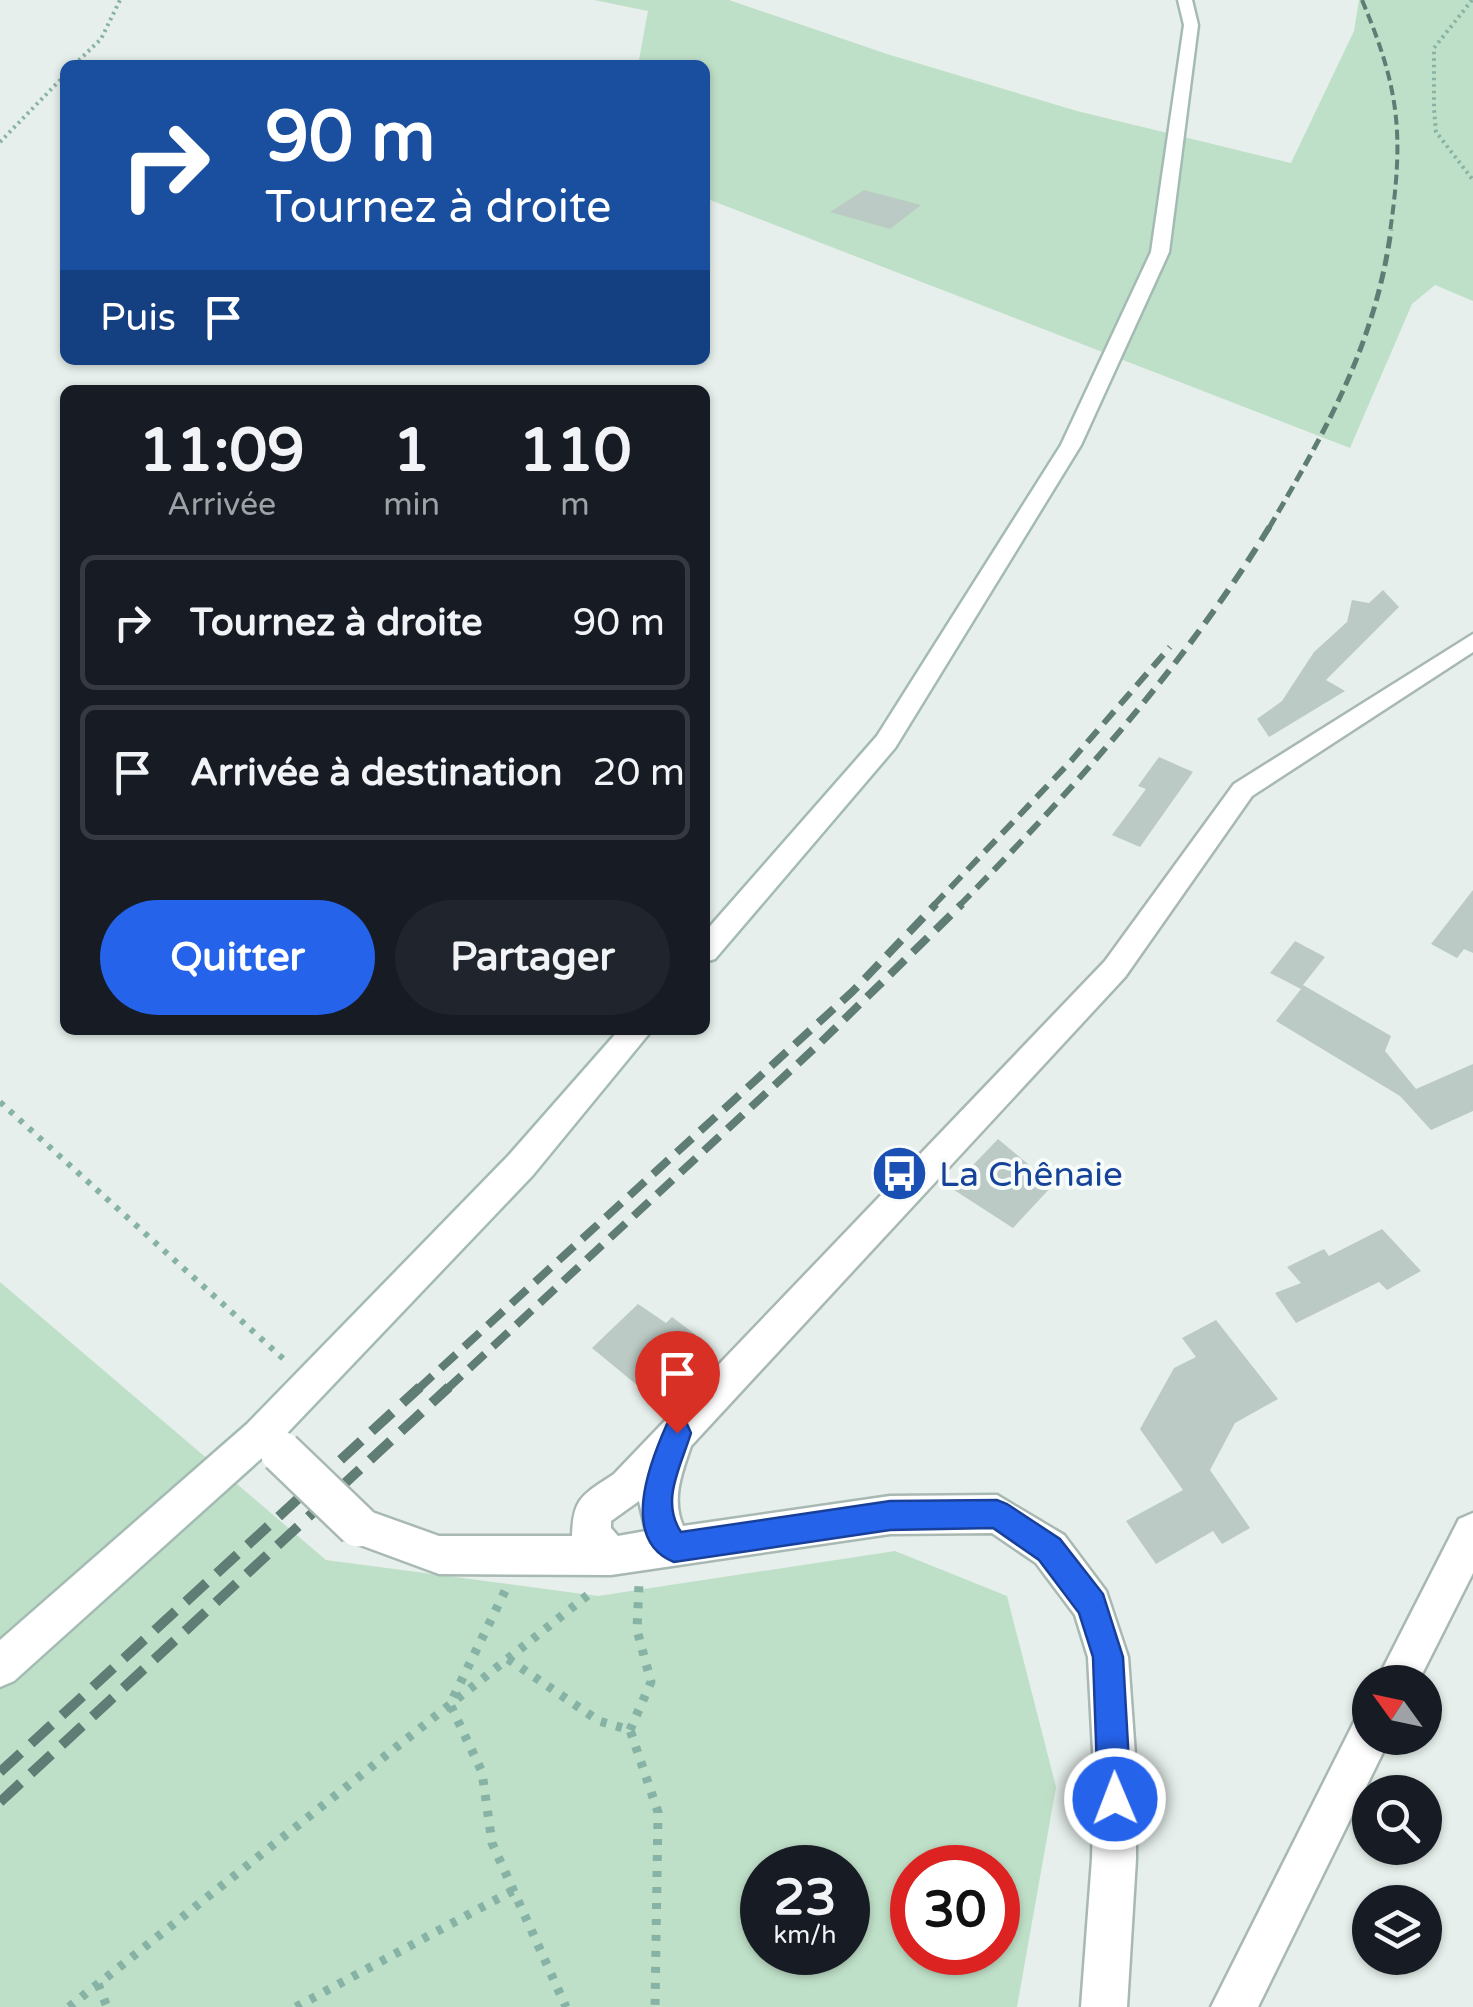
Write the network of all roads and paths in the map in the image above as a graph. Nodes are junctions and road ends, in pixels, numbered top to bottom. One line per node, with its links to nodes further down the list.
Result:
1 (120, 0): 6 (path)
2 (1185, 0): 11 (main road)
3 (1472, 0): 5 (path)
4 (1473, 10): 5 (path)
5 (1459, 14): 9 (path)
6 (79, 60)
7 (60, 80): 8 (path)
8 (0, 142)
9 (1473, 180)
10 (1473, 641): 15 (main road)
11 (710, 945)
12 (633, 1035): 14 (main road)
13 (0, 1102): 14 (path)
14 (311, 1383): 16 (main road)
15 (677, 1433): 18 (main road); 18 (main road)
16 (270, 1444): 19 (main road, bridge); 22 (main road)
17 (1473, 1532): 21 (main road)
18 (642, 1552): 19 (main road); 20 (path); 24 (path); 33 (main road)
19 (524, 1555): 23 (path)
20 (508, 1659): 23 (path); 24 (path)
21 (1405, 1665)
22 (0, 1667)
23 (450, 1704): 26 (path); 27 (path)
24 (630, 1730): 32 (path)
25 (1360, 1755): 34 (main road)
26 (514, 1890): 30 (path); 31 (path)
27 (98, 1984): 28 (path); 29 (path)
28 (69, 2007)
29 (107, 2007)
30 (296, 2007)
31 (566, 2007)
32 (655, 2007)
33 (1104, 2007)
34 (1234, 2007)

